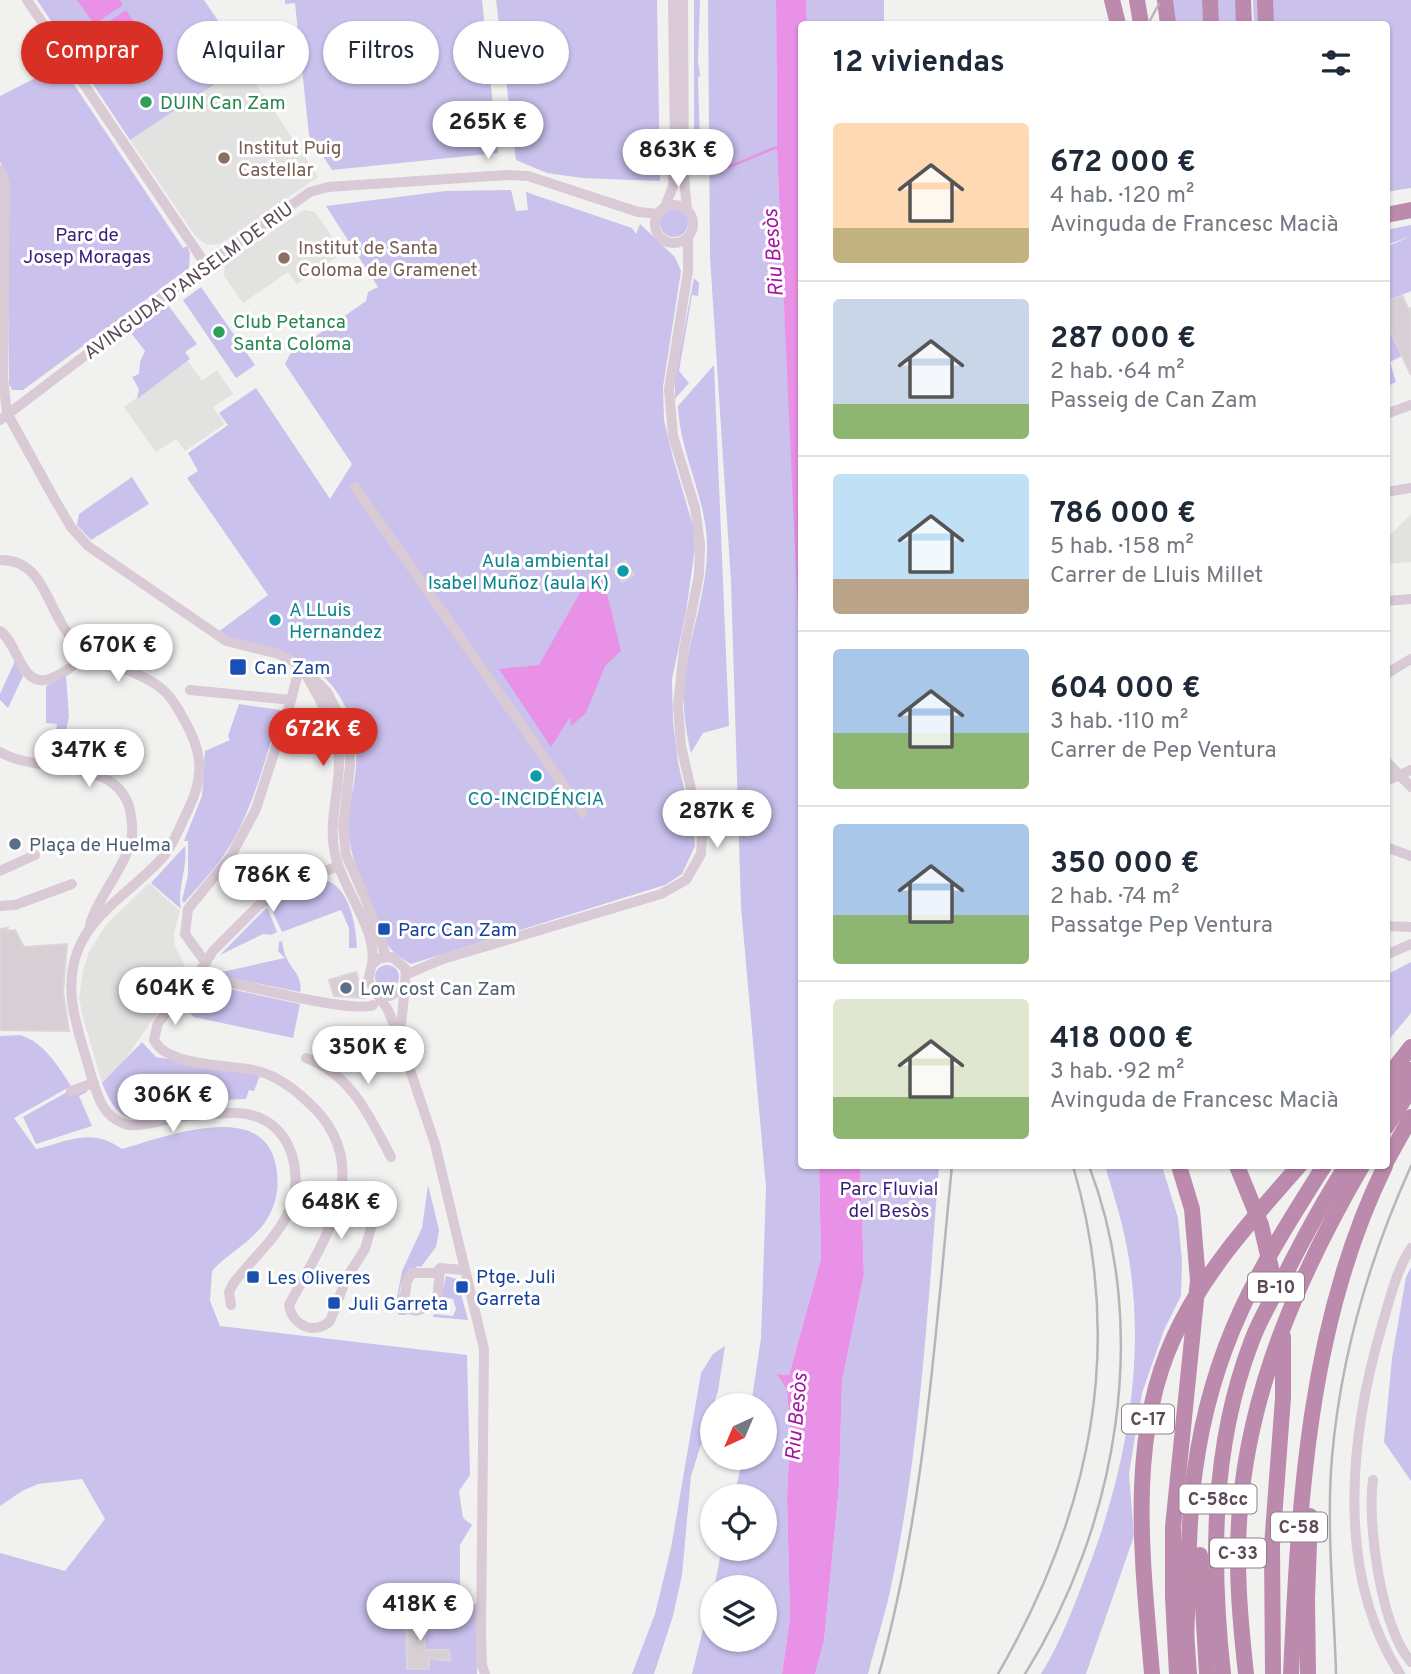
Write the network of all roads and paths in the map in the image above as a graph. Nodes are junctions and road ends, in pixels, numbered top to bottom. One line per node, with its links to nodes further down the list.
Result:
1 (27, 0): 25 (street)
2 (673, 0): 22 (street)
3 (684, 0): 20 (street)
4 (1165, 0): 12 (highway)
5 (1210, 0): 13 (highway)
6 (1243, 0): 14 (highway)
7 (1265, 0): 15 (highway)
8 (1124, 1): 9 (highway); 10 (highway); 11 (highway)
9 (1119, 21)
10 (1127, 21)
11 (1139, 21)
12 (1168, 21)
13 (1211, 21)
14 (1244, 21)
15 (1266, 21)
16 (0, 170): 23 (street)
17 (1411, 202): 18 (highway)
18 (1390, 206)
19 (1390, 207): 21 (highway)
20 (687, 210): 22 (street); 24 (street)
21 (1411, 210)
22 (660, 214): 24 (street); 25 (street, AVINGUDA D'ANSELM DE RIU)
23 (1, 231): 28 (street)
24 (688, 237): 64 (street)
25 (206, 265): 28 (street, AVINGUDA D'ANSELM DE RIU)
26 (1411, 405): 27 (street)
27 (1390, 413)
28 (4, 417): 38 (street)
29 (355, 487): 48 (street)
30 (1411, 488): 31 (street)
31 (1390, 491)
32 (0, 560): 36 (street)
33 (1411, 599): 34 (street)
34 (1390, 601)
35 (0, 631): 36 (street)
36 (87, 651): 56 (street)
37 (1411, 659): 39 (street)
38 (300, 665): 41 (street); 52 (street); 61 (street)
39 (1390, 672)
40 (190, 690): 41 (street)
41 (291, 700): 63 (street)
42 (0, 752): 56 (street)
43 (1390, 766): 45 (street)
44 (1411, 770): 45 (street)
45 (1399, 776): 46 (street); 47 (street)
46 (1390, 779)
47 (1411, 787)
48 (583, 813)
49 (1390, 848): 51 (street)
50 (36, 855): 53 (street)
51 (1411, 856)
52 (338, 866): 62 (street); 63 (street)
53 (0, 871)
54 (72, 884): 55 (street)
55 (0, 906)
56 (90, 924): 73 (street)
57 (1390, 926): 58 (street)
58 (1411, 927)
59 (1411, 944): 60 (street)
60 (1390, 953)
61 (386, 957): 62 (street); 64 (street)
62 (372, 964): 66 (street)
63 (203, 967): 67 (street); 88 (street)
64 (407, 974): 65 (street)
65 (404, 988): 66 (street); 69 (street)
66 (375, 991): 69 (street)
67 (373, 1005)
68 (1411, 1032): 72 (highway)
69 (399, 1037): 92 (street)
70 (1411, 1047): 72 (highway)
71 (306, 1058): 79 (street)
72 (1393, 1072)
73 (94, 1083): 75 (street); 93 (street)
74 (1411, 1089): 77 (highway)
75 (71, 1091)
76 (1411, 1117): 78 (highway)
77 (1390, 1121)
78 (1390, 1155)
79 (391, 1157)
80 (1180, 1169): 96 (highway)
81 (1238, 1169): 109 (highway, B-10)
82 (1297, 1169): 98 (highway, C-17)
83 (1322, 1169): 89 (highway)
84 (1333, 1169): 94 (highway)
85 (1344, 1169): 94 (highway, C-58cc)
86 (1360, 1169): 108 (highway, C-33)
87 (1383, 1169): 95 (highway)
88 (381, 1193)
89 (1281, 1234): 100 (highway); 106 (highway, C-33)
90 (1411, 1248): 112 (street)
91 (440, 1268): 91 (street); 92 (street)
92 (464, 1270): 102 (street)
93 (231, 1305)
94 (1256, 1328): 107 (highway, C-58cc)
95 (1320, 1381): 110 (highway, C-58); 111 (highway)
96 (1182, 1454): 100 (highway); 104 (highway)
97 (1373, 1480): 101 (street)
98 (1143, 1529): 99 (highway); 103 (highway, C-17)
99 (1134, 1582)
100 (1186, 1640): 105 (highway)
101 (1411, 1662)
102 (485, 1674)
103 (1152, 1674)
104 (1177, 1674)
105 (1189, 1674)
106 (1207, 1674)
107 (1223, 1674)
108 (1246, 1674)
109 (1273, 1674)
110 (1292, 1674)
111 (1308, 1674)
112 (1400, 1674)

